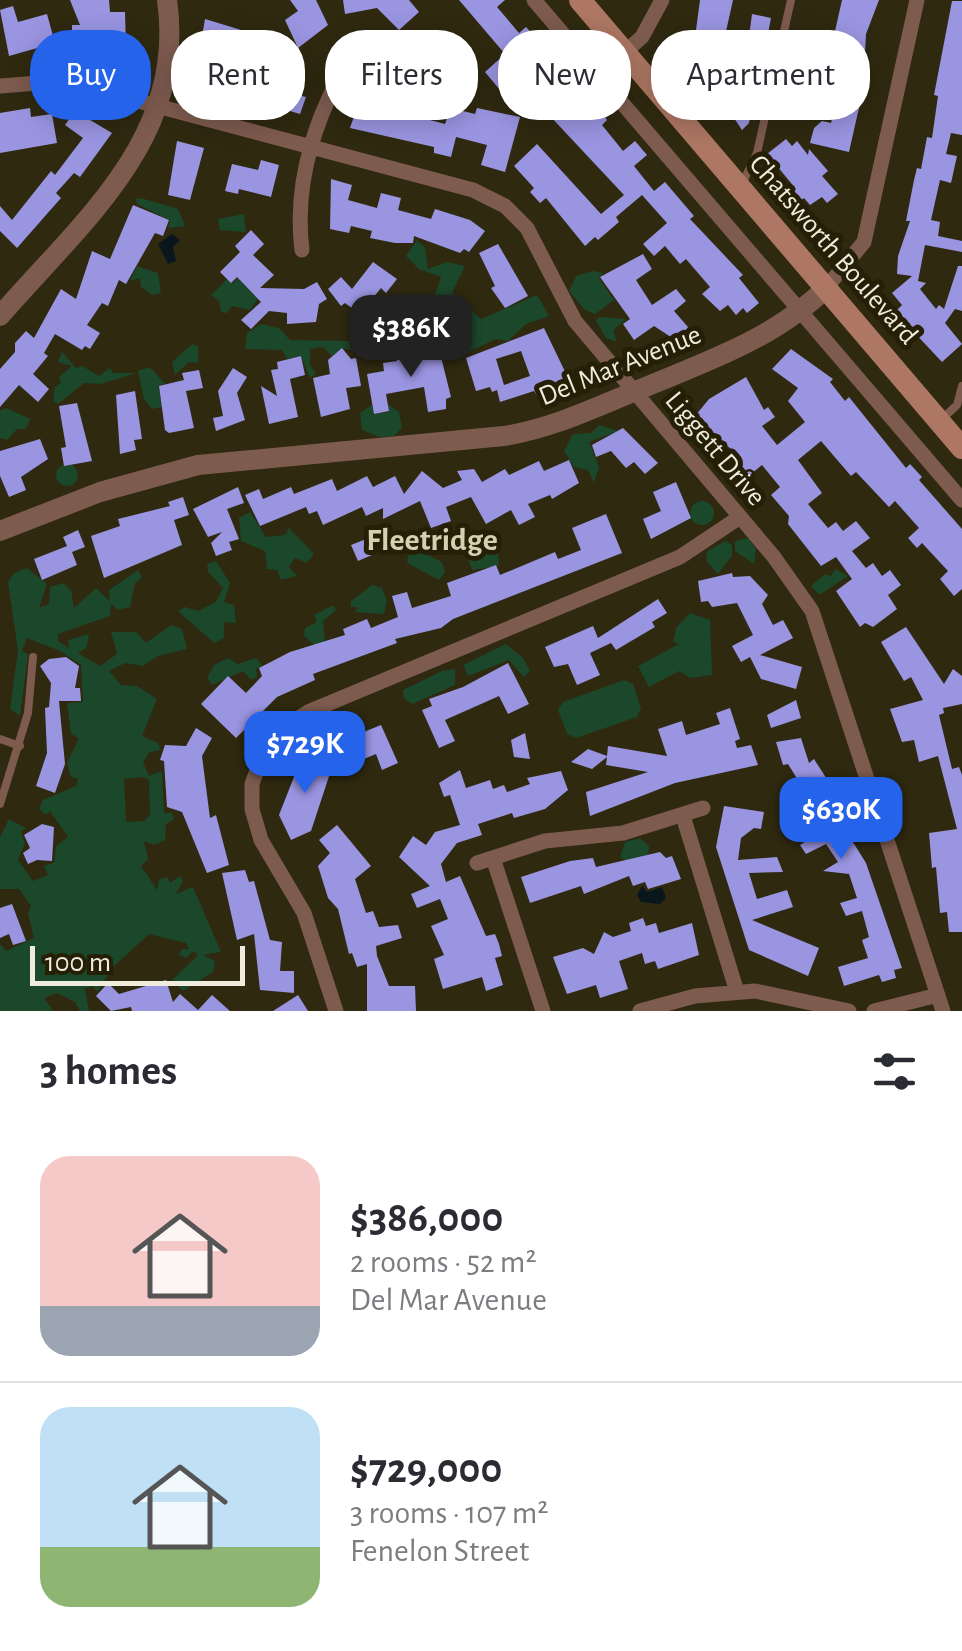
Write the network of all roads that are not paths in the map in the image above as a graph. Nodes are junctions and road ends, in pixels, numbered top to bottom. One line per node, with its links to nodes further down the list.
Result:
1 (168, 0): 11 (street)
2 (534, 0): 17 (street)
3 (580, 0): 7 (main road, Chatsworth Boulevard)
4 (662, 0): 8 (street)
5 (792, 0): 14 (lane)
6 (917, 0): 16 (street, Del Mar Avenue)
7 (606, 30)
8 (631, 47)
9 (631, 59): 14 (main road, Chatsworth Boulevard)
10 (0, 86): 11 (street, Liggett Drive)
11 (161, 104): 13 (street, Liggett Drive); 18 (street)
12 (325, 106): 13 (street)
13 (312, 146): 15 (street); 20 (street, Liggett Drive)
14 (740, 188): 16 (main road, Chatsworth Boulevard)
15 (302, 250)
16 (826, 288): 17 (street, Del Mar Avenue); 21 (main road, Chatsworth Boulevard)
17 (800, 312): 20 (street, Del Mar Avenue); 23 (street)
18 (0, 316)
19 (962, 386): 21 (lane)
20 (633, 392): 24 (street, Liggett Drive); 25 (street, Del Mar Avenue)
21 (940, 421): 22 (main road, Chatsworth Boulevard)
22 (962, 448)
23 (962, 500)
24 (740, 516): 33 (street, Liggett Drive); 34 (street)
25 (0, 531)
26 (33, 657): 28 (lane)
27 (0, 740): 28 (lane)
28 (20, 746): 29 (lane)
29 (0, 804)
30 (703, 808): 31 (street)
31 (683, 816): 32 (street); 35 (street)
32 (737, 992): 36 (street); 37 (street)
33 (941, 1003): 38 (street)
34 (336, 1011)
35 (543, 1011)
36 (640, 1011)
37 (849, 1011)
38 (874, 1011)

